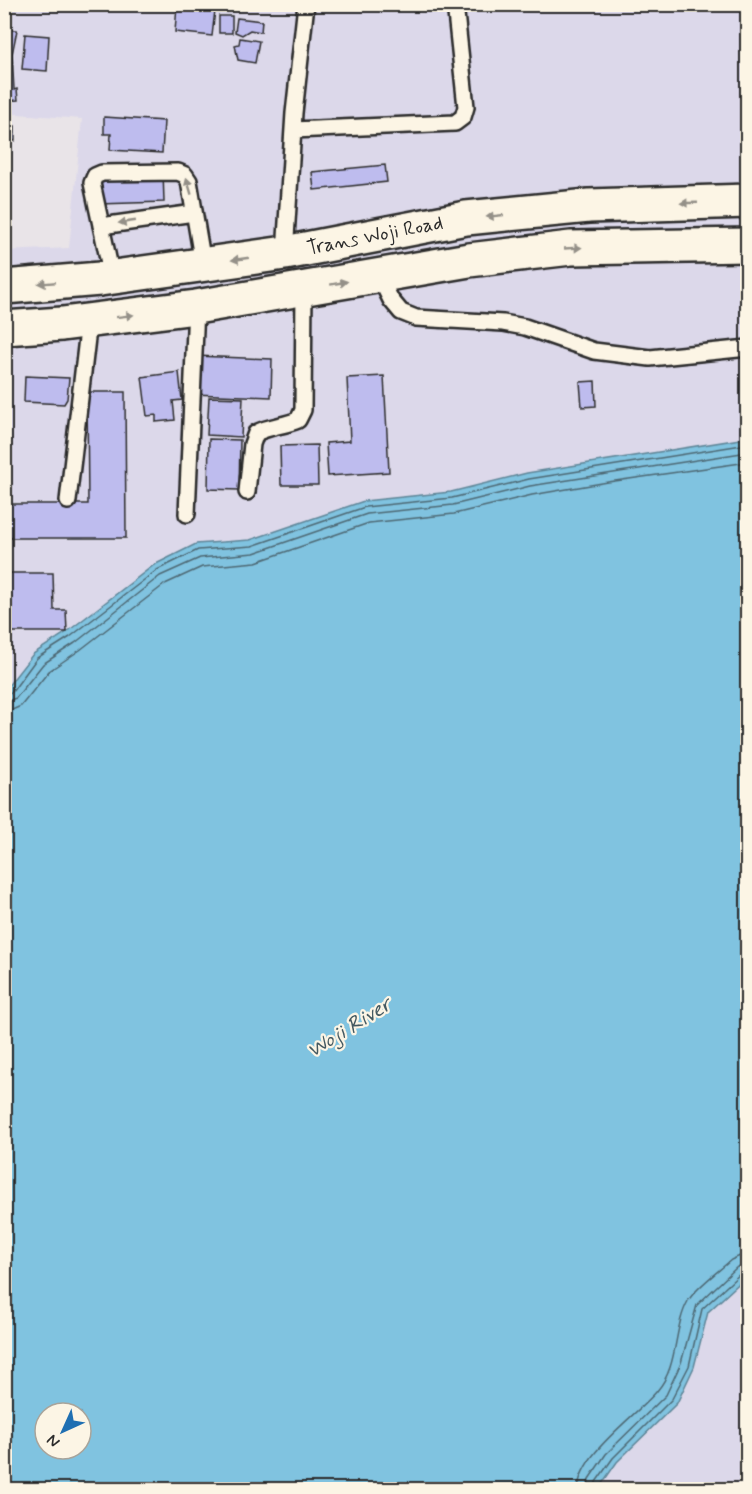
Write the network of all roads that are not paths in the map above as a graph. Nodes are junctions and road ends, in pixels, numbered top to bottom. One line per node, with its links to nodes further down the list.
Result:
1 (306, 4): 3 (lane)
2 (455, 4): 3 (lane)
3 (293, 130): 8 (lane)
4 (747, 201): 8 (main road, Trans Woji Road, one-way to 8)
5 (194, 213): 6 (lane, one-way to 6); 6 (lane, one-way to 6); 9 (lane)
6 (101, 226): 11 (lane)
7 (747, 245): 10 (main road, Trans Woji Road, one-way to 7)
8 (285, 253): 9 (main road, Trans Woji Road, one-way to 9)
9 (203, 264): 11 (main road, Trans Woji Road)
10 (379, 276): 13 (main road, Trans Woji Road, one-way to 10); 17 (lane)
11 (112, 277): 12 (main road, Trans Woji Road, one-way to 12)
12 (4, 287)
13 (304, 289): 14 (main road, Trans Woji Road); 18 (lane)
14 (196, 307): 15 (main road, Trans Woji Road, one-way to 14); 20 (lane)
15 (89, 321): 16 (main road, Trans Woji Road); 19 (lane)
16 (4, 328)
17 (747, 348)
18 (247, 492)
19 (68, 501)
20 (187, 514)

